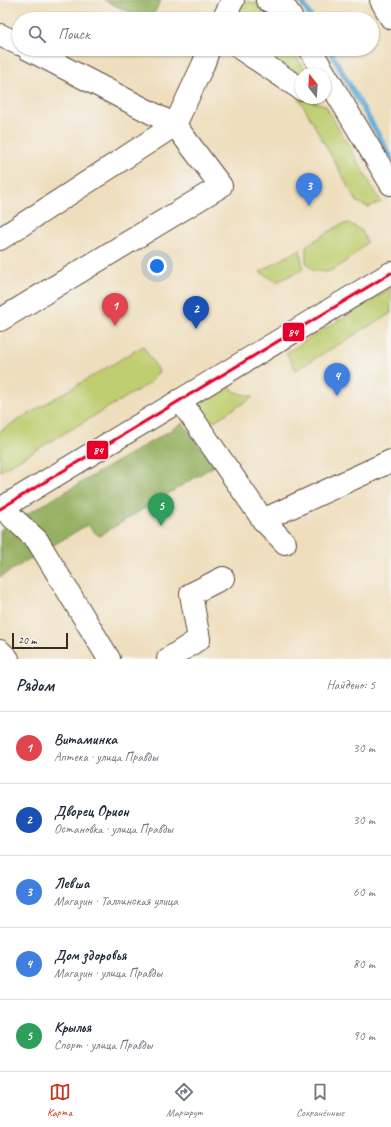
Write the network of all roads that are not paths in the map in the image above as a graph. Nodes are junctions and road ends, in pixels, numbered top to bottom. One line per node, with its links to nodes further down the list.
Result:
1 (233, 0): 4 (main road)
2 (267, 0): 5 (main road)
3 (381, 0): 6 (main road)
4 (227, 12)
5 (288, 12)
6 (391, 18)
7 (0, 35): 8 (main road)
8 (12, 41)
9 (42, 56): 16 (main road)
10 (206, 56): 16 (main road)
11 (252, 56): 14 (main road)
12 (313, 56): 13 (main road)
13 (319, 68)
14 (295, 85)
15 (331, 92): 17 (main road)
16 (175, 125): 18 (main road); 20 (main road)
17 (391, 184)
18 (0, 239)
19 (391, 273): 21 (main road)
20 (0, 320)
21 (180, 400): 23 (main road); 24 (main road)
22 (391, 461): 24 (main road)
23 (1, 508): 29 (main road)
24 (263, 520): 25 (main road)
25 (285, 543)
26 (224, 578): 30 (main road)
27 (0, 651): 28 (main road)
28 (8, 659)
29 (109, 659)
30 (168, 659)

